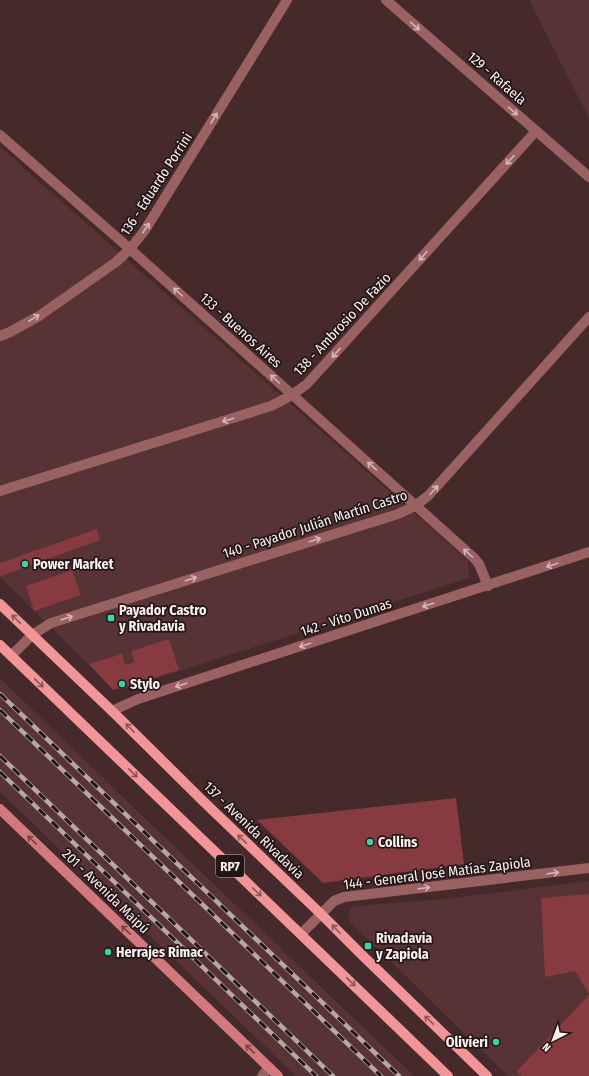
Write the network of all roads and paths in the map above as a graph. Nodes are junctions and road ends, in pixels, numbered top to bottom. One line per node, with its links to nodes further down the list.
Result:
1 (287, 0): 6 (street, 136 - Eduardo Porrini, one-way to 1)
2 (386, 0): 3 (street, 129 - Rafaela, one-way to 3)
3 (536, 131): 5 (street, 129 - Rafaela); 9 (street, 138 - Ambrosio De Fazio, one-way to 9)
4 (0, 135): 6 (street, 133 - Buenos Aires)
5 (589, 177)
6 (130, 249): 8 (street, 136 - Eduardo Porrini, one-way to 6); 9 (street, 133 - Buenos Aires, one-way to 6)
7 (589, 317): 11 (street, 140 - Payador Julián Martín Castro, one-way to 7)
8 (0, 336)
9 (292, 395): 10 (street, 138 - Ambrosio De Fazio, one-way to 10); 11 (street, 133 - Buenos Aires, one-way to 9)
10 (0, 491)
11 (416, 506): 13 (street, 133 - Buenos Aires, one-way to 11); 15 (street, 140 - Payador Julián Martín Castro, one-way to 11)
12 (589, 552): 13 (street, 142 - Vito Dumas, one-way to 13)
13 (488, 586): 18 (street, 142 - Vito Dumas, one-way to 18)
14 (0, 604): 15 (main road, 137 - Avenida Rivadavia / RP7, one-way to 14)
15 (32, 635): 17 (street, 140 - Payador Julián Martín Castro); 18 (main road, 137 - Avenida Rivadavia / RP7)
16 (0, 645): 17 (main road, RP7)
17 (11, 656): 22 (main road, RP7, one-way to 22)
18 (112, 711): 21 (main road, 137 - Avenida Rivadavia / RP7, one-way to 18)
19 (0, 809): 23 (main road, 201 - Avenida Maipú, one-way to 19)
20 (589, 868): 21 (street, 144 - General José Matías Zapiola, one-way to 20)
21 (321, 914): 22 (street, 144 - General José Matías Zapiola); 27 (main road, 137 - Avenida Rivadavia / RP7, one-way to 21)
22 (301, 934): 26 (main road, RP7, one-way to 26)
23 (269, 1067): 24 (street); 25 (main road, 201 - Avenida Maipú)
24 (262, 1076)
25 (278, 1076)
26 (448, 1076)
27 (487, 1076)

